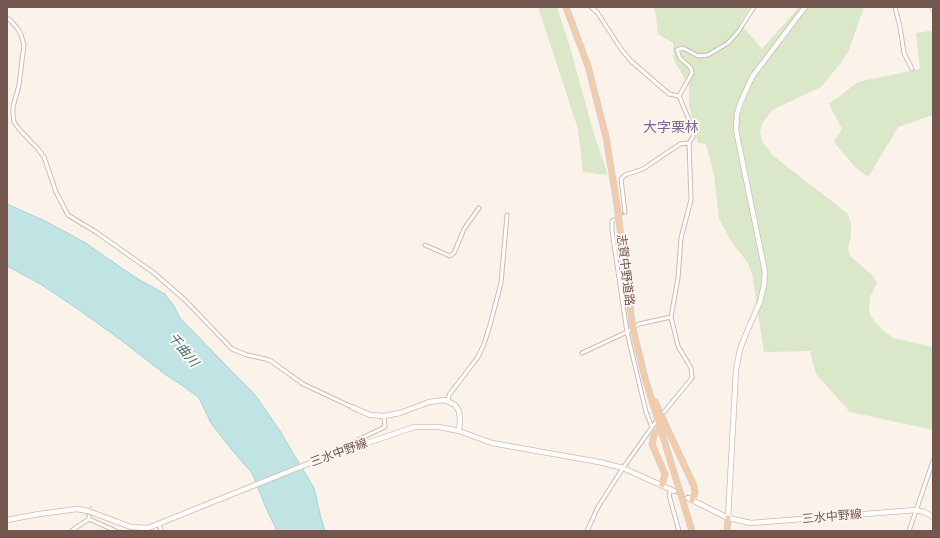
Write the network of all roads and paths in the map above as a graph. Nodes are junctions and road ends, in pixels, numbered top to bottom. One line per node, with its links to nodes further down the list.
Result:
1 (566, 7): 18 (main road, 志賀中野道路, bridge)
2 (591, 7): 8 (street)
3 (754, 7): 8 (street)
4 (805, 7): 35 (main road)
5 (895, 7): 7 (street)
6 (7, 18): 20 (street)
7 (912, 69)
8 (679, 96): 9 (street)
9 (689, 143): 11 (street); 15 (street)
10 (479, 208): 14 (street)
11 (626, 212)
12 (507, 215): 19 (street)
13 (614, 220): 16 (street)
14 (425, 245)
15 (671, 316): 16 (street); 21 (street)
16 (627, 332): 17 (street); 24 (street)
17 (582, 354)
18 (648, 388): 25 (main road, 志賀中野道路); 32 (main road)
19 (448, 401): 22 (main road); 26 (main road)
20 (352, 407): 22 (main road)
21 (664, 412)
22 (384, 416): 27 (street)
23 (655, 423): 24 (street)
24 (652, 427): 29 (street)
25 (660, 428): 30 (main road); 43 (main road, 志賀中野道路)
26 (458, 431): 27 (main road, 三水中野線); 29 (main road, 三水中野線)
27 (348, 450): 37 (main road, 三水中野線)
28 (933, 461): 33 (street)
29 (623, 468): 30 (main road, 三水中野線); 41 (street)
30 (662, 485): 31 (main road, 三水中野線)
31 (673, 490): 42 (street)
32 (690, 499): 35 (main road, 三水中野線)
33 (916, 510): 34 (main road, 三水中野線); 35 (main road, 三水中野線); 45 (street)
34 (933, 517)
35 (728, 518): 44 (main road)
36 (7, 520): 37 (main road, 三水中野線)
37 (159, 524): 40 (street)
38 (71, 531): 39 (street)
39 (116, 531)
40 (160, 531)
41 (587, 531)
42 (679, 531)
43 (692, 531)
44 (727, 531)
45 (909, 531)

